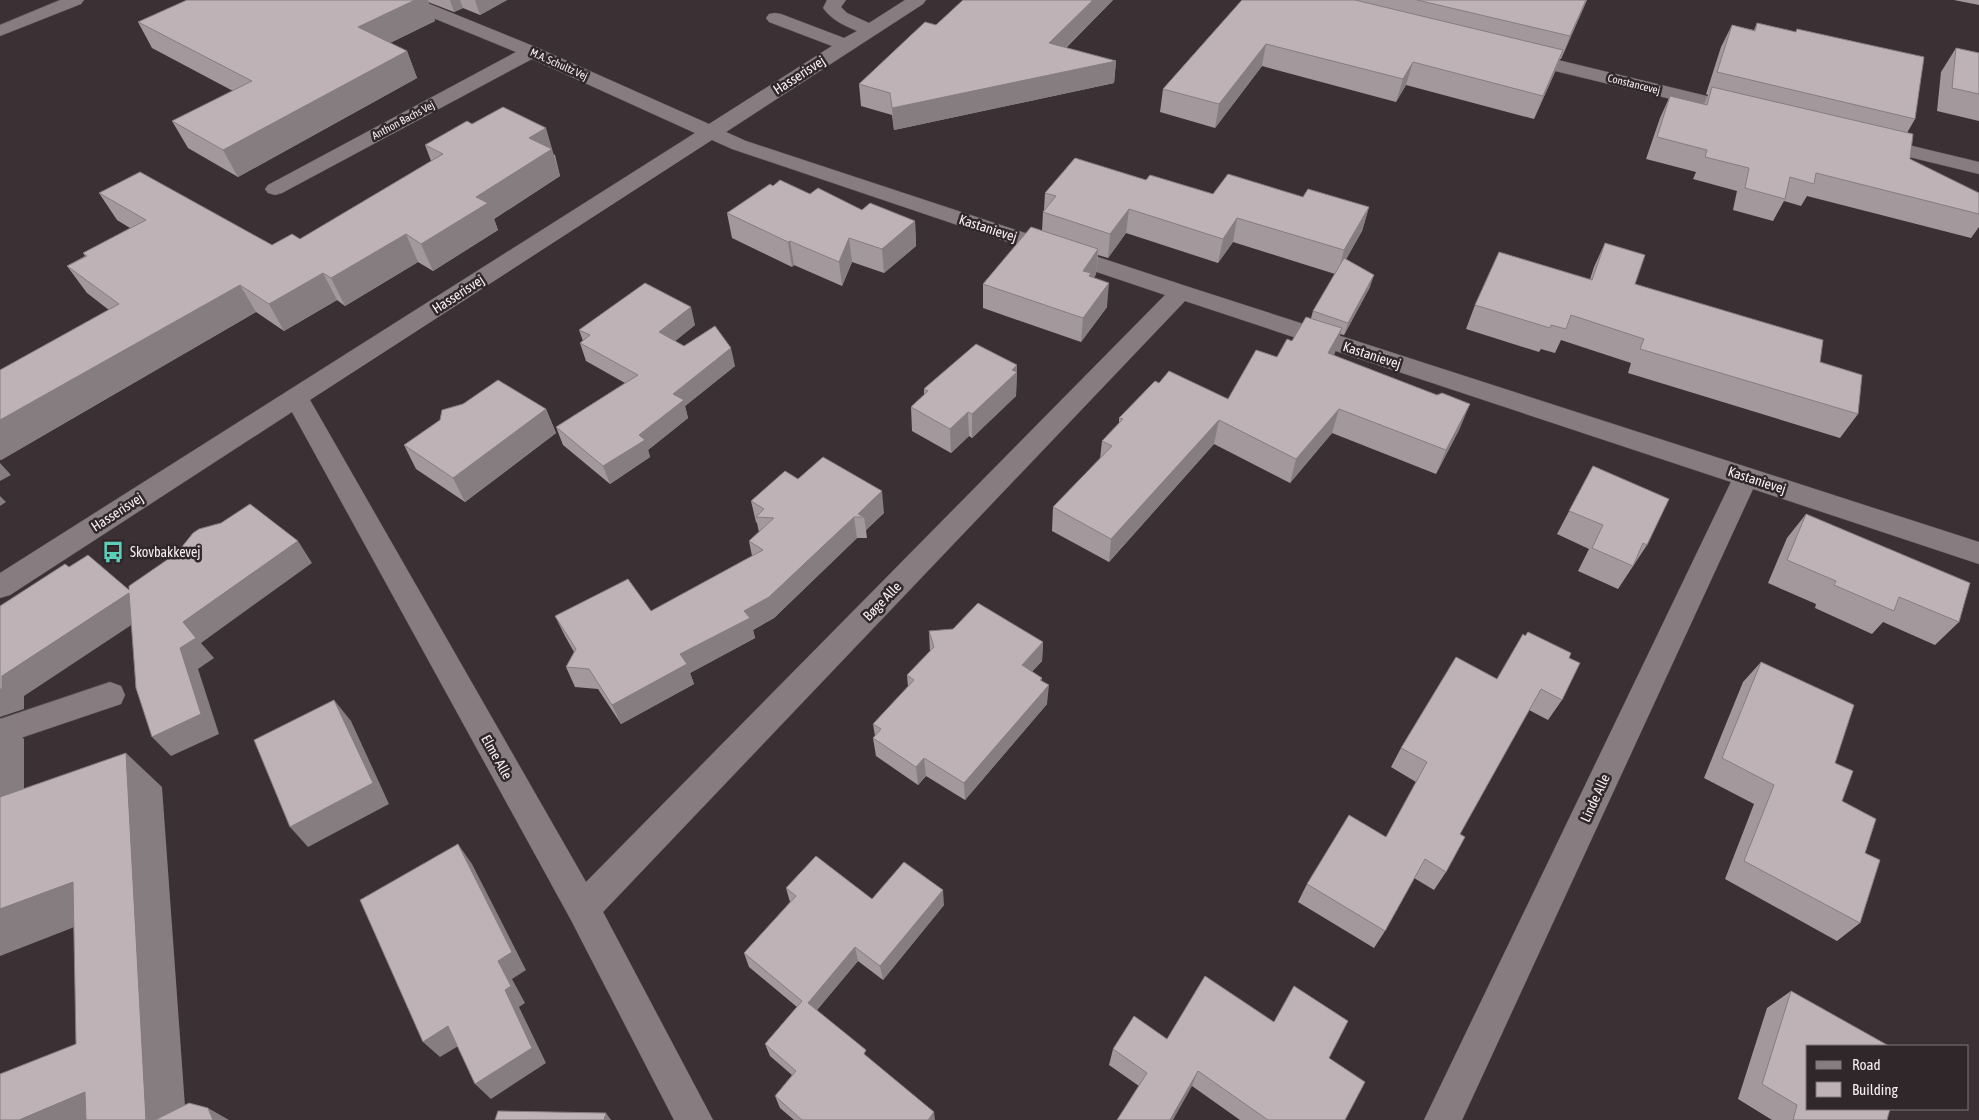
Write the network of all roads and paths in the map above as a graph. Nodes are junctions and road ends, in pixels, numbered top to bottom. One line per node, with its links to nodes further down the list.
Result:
1 (75, 0): 7 (street)
2 (405, 0): 9 (street, M.A. Schultz Vej)
3 (837, 0): 6 (street)
4 (917, 0): 6 (street, Hasserisvej)
5 (774, 18): 8 (street)
6 (870, 30): 8 (street, Hasserisvej)
7 (0, 31)
8 (847, 45): 12 (street, Hasserisvej)
9 (531, 52): 12 (street, M.A. Schultz Vej); 15 (street, Anthon Bachs Vej)
10 (1499, 52): 11 (street, Constancevej)
11 (1758, 115)
12 (711, 132): 16 (street, Kastanievej); 17 (street, Hasserisvej)
13 (1854, 138): 14 (street)
14 (1979, 168)
15 (275, 189)
16 (1181, 292): 18 (street, Kastanievej); 23 (street, Bøge Alle)
17 (296, 397): 20 (street, Hasserisvej); 23 (street, Elme Alle)
18 (1746, 477): 19 (street, Kastanievej); 25 (street, Linde Alle)
19 (1979, 553)
20 (0, 587)
21 (110, 695): 22 (street)
22 (0, 732)
23 (583, 909): 24 (street, Elme Alle)
24 (694, 1120)
25 (1443, 1120)

